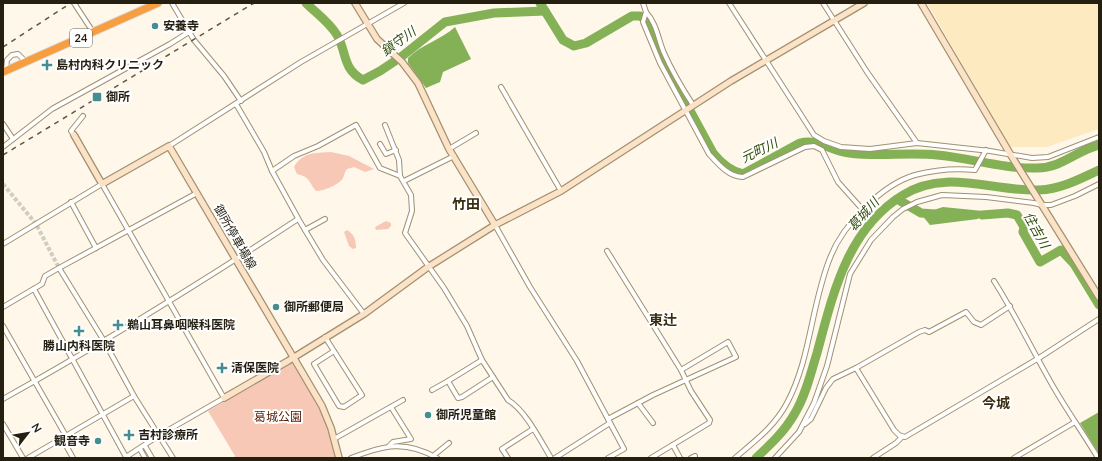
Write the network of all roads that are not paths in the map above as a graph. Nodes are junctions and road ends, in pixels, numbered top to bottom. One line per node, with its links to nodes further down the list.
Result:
1 (74, 3): 15 (street)
2 (158, 3): 11 (highway, 24)
3 (172, 3): 16 (street)
4 (355, 3): 14 (street)
5 (404, 3): 14 (street)
6 (643, 3): 12 (street)
7 (730, 3): 17 (street)
8 (823, 3): 13 (street)
9 (864, 3): 13 (street)
10 (921, 3): 42 (street)
11 (145, 6): 15 (highway, 24)
12 (646, 13): 23 (street); 24 (street)
13 (834, 21): 17 (street); 33 (street)
14 (367, 24): 21 (street); 37 (street)
15 (93, 32): 18 (highway, 24)
16 (189, 32): 21 (street); 31 (street)
17 (767, 60): 23 (street); 32 (street)
18 (26, 62): 19 (highway, 24); 19 (street)
19 (5, 71)
20 (501, 87): 48 (street)
21 (241, 101): 22 (street)
22 (236, 104): 35 (street); 43 (street)
23 (693, 105): 24 (street)
24 (686, 110): 38 (street); 48 (street)
25 (83, 116): 29 (street)
26 (3, 124): 31 (street)
27 (385, 125): 39 (street)
28 (476, 133): 37 (street)
29 (74, 135): 46 (street)
30 (1099, 137): 42 (street)
31 (13, 139): 36 (street)
32 (824, 141): 33 (street); 38 (street)
33 (917, 143): 40 (street)
34 (380, 144): 39 (street)
35 (169, 146): 46 (street); 49 (street, 御所停車場線)
36 (3, 147)
37 (449, 149): 41 (street)
38 (822, 149): 52 (street)
39 (396, 150): 44 (street)
40 (986, 150): 42 (street); 52 (street)
41 (454, 156): 45 (street); 55 (street)
42 (1011, 156): 51 (street)
43 (272, 171): 44 (street); 53 (street)
44 (400, 176): 45 (street)
45 (404, 181): 62 (street)
46 (102, 184): 50 (street); 56 (street)
47 (1099, 184): 51 (street)
48 (561, 191): 55 (street)
49 (197, 193): 56 (street); 61 (street, 御所停車場線)
50 (71, 202): 58 (street); 59 (street)
51 (1040, 203): 66 (street); 99 (street)
52 (863, 210): 125 (street)
53 (298, 218): 57 (street); 61 (street)
54 (325, 219): 57 (street)
55 (495, 226): 62 (street); 94 (street)
56 (126, 230): 59 (street); 67 (street)
57 (305, 230): 70 (street)
58 (3, 244)
59 (96, 248): 63 (street)
60 (607, 250): 81 (street)
61 (235, 260): 67 (street); 76 (street, 御所停車場線)
62 (428, 267): 70 (street); 79 (street)
63 (59, 268): 65 (street); 74 (street)
64 (994, 281): 68 (street)
65 (34, 289): 69 (street); 78 (street)
66 (1099, 297)
67 (168, 301): 74 (street); 88 (street)
68 (1010, 306): 77 (street); 80 (street)
69 (3, 307)
70 (364, 314): 73 (street)
71 (1099, 319): 77 (street)
72 (3, 326): 85 (street)
73 (325, 336): 75 (street); 76 (street)
74 (104, 340): 78 (street); 87 (street)
75 (334, 351): 75 (street)
76 (293, 357): 88 (street); 104 (street, 御所停車場線)
77 (1039, 358): 95 (street); 103 (street)
78 (72, 359): 85 (street); 93 (street)
79 (482, 360): 82 (street); 84 (street)
80 (856, 368): 99 (street); 103 (street)
81 (681, 370): 83 (street); 83 (street)
82 (493, 377): 84 (street); 100 (street)
83 (686, 380): 91 (street); 106 (street)
84 (448, 381): 86 (street)
85 (34, 382): 89 (street); 102 (street)
86 (432, 390)
87 (134, 396): 93 (street); 101 (street)
88 (224, 398): 101 (street)
89 (3, 399)
90 (402, 400): 92 (street)
91 (638, 403): 94 (street); 96 (street)
92 (391, 406): 104 (street); 108 (street)
93 (102, 415): 102 (street); 109 (street)
94 (608, 419): 98 (street)
95 (1076, 422): 128 (street); 129 (street)
96 (653, 423)
97 (3, 424): 111 (street)
98 (610, 424): 121 (street); 122 (street)
99 (804, 425): 126 (street)
100 (533, 429): 119 (street); 120 (street)
101 (158, 436): 107 (street); 116 (street)
102 (64, 437): 112 (street); 113 (street)
103 (902, 437): 127 (street)
104 (334, 439): 117 (street, 御所停車場線)
105 (449, 443): 110 (street)
106 (673, 445): 123 (street); 124 (street)
107 (145, 446): 109 (street); 115 (street)
108 (388, 446): 110 (street); 118 (street)
109 (140, 449): 114 (street)
110 (435, 457)
111 (23, 458)
112 (28, 458)
113 (73, 458)
114 (145, 458)
115 (152, 458)
116 (173, 458)
117 (339, 458)
118 (351, 458)
119 (508, 458)
120 (551, 458)
121 (555, 458)
122 (608, 458)
123 (651, 458)
124 (680, 458)
125 (735, 458)
126 (775, 458)
127 (873, 458)
128 (1014, 458)
129 (1098, 458)

